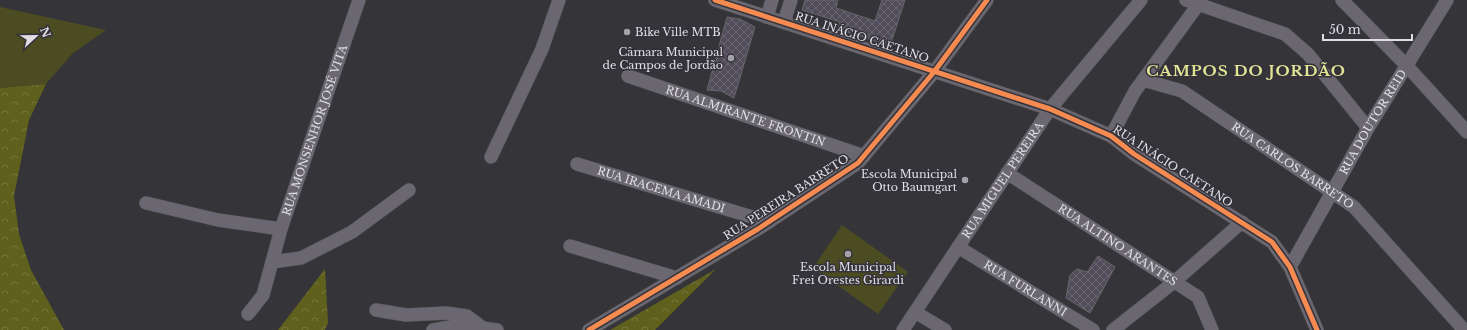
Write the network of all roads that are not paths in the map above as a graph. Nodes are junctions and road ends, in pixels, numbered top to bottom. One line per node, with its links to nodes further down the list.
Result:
1 (359, 0): 31 (street, RUA MONSENHOR JOSÉ VITA)
2 (559, 0): 23 (street)
3 (715, 0): 12 (street, RUA INÁCIO CAETANO)
4 (772, 0): 12 (street)
5 (791, 0): 13 (street)
6 (987, 0): 15 (street, RUA PEREIRA BARRETO)
7 (1141, 0): 18 (street, RUA MIGUEL PEREIRA)
8 (1186, 0): 11 (street)
9 (1342, 0): 14 (street)
10 (1447, 0): 14 (street, RUA DOUTOR REID)
11 (1198, 5): 17 (street); 19 (street)
12 (767, 17): 13 (street, RUA INÁCIO CAETANO)
13 (784, 22): 15 (street, RUA INÁCIO CAETANO)
14 (1406, 65): 19 (street, RUA DOUTOR REID); 20 (street)
15 (934, 72): 18 (street, RUA INÁCIO CAETANO); 22 (street, RUA PEREIRA BARRETO)
16 (628, 76): 22 (street, RUA ALMIRANTE FRONTIN)
17 (1143, 80): 21 (street); 27 (street, RUA CARLOS BARRETO)
18 (1050, 109): 21 (street, RUA INÁCIO CAETANO); 25 (street, RUA MIGUEL PEREIRA)
19 (1368, 128): 27 (street, RUA DOUTOR REID)
20 (1467, 132)
21 (1111, 136): 30 (street, RUA INÁCIO CAETANO)
22 (864, 156): 29 (street, RUA PEREIRA BARRETO)
23 (491, 157)
24 (577, 164): 29 (street, RUA IRACEMA AMADI)
25 (1007, 173): 33 (street, RUA MIGUEL PEREIRA); 37 (street, RUA ALTINO ARANTES)
26 (409, 190): 34 (street)
27 (1332, 191): 35 (street, RUA DOUTOR REID); 51 (street, RUA CARLOS BARRETO)
28 (146, 203): 31 (street)
29 (769, 222): 36 (street, RUA PEREIRA BARRETO)
30 (1242, 222): 35 (street, RUA INÁCIO CAETANO); 37 (street)
31 (281, 229): 34 (street, RUA MONSENHOR JOSÉ VITA)
32 (570, 246): 36 (street)
33 (958, 247): 39 (street, RUA MIGUEL PEREIRA); 47 (street, RUA FURLANNI)
34 (272, 262): 40 (street, RUA MONSENHOR JOSÉ VITA)
35 (1290, 267): 50 (street, RUA INÁCIO CAETANO)
36 (677, 278): 44 (street, RUA PEREIRA BARRETO)
37 (1174, 282): 48 (street); 49 (street, RUA ALTINO ARANTES)
38 (376, 310): 41 (street)
39 (915, 312): 45 (street, RUA MIGUEL PEREIRA); 46 (street)
40 (248, 314)
41 (483, 328): 42 (street); 43 (street)
42 (433, 330)
43 (497, 330)
44 (589, 330)
45 (903, 330)
46 (945, 330)
47 (1093, 330)
48 (1113, 330)
49 (1212, 330)
50 (1317, 330)
51 (1464, 330)

